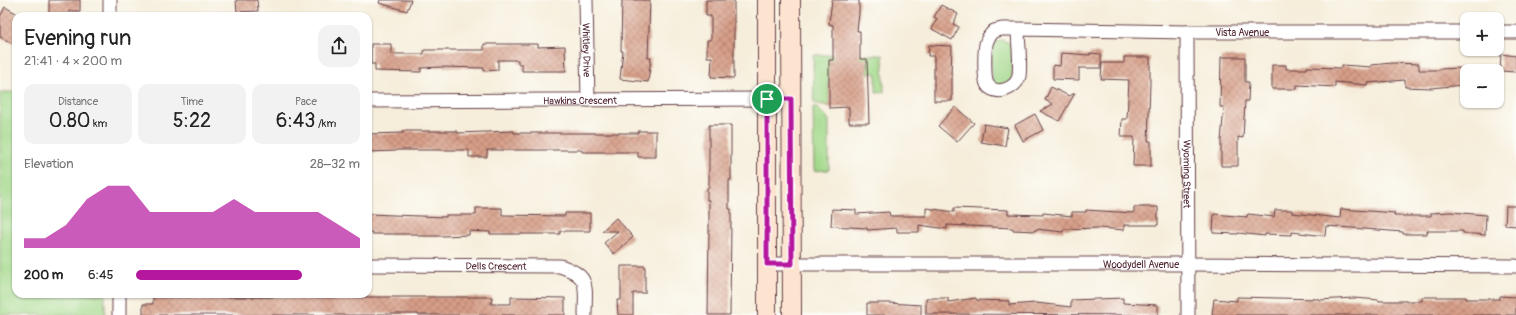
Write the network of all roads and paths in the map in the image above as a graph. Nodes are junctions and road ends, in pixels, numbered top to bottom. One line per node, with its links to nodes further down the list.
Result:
1 (110, 0): 5 (street)
2 (586, 0): 14 (street, Whitley Drive)
3 (767, 0): 11 (main road)
4 (791, 0): 12 (main road)
5 (110, 12)
6 (1018, 29): 6 (street, Vista Avenue); 7 (street, Vista Avenue)
7 (1186, 32): 8 (street, Vista Avenue); 17 (street, Wyoming Street)
8 (1460, 32)
9 (1504, 32): 10 (street)
10 (1516, 32)
11 (767, 99): 12 (street, Hawkins Crescent); 14 (street, Hawkins Crescent); 15 (main road)
12 (791, 99): 16 (main road)
13 (372, 100): 14 (street, Hawkins Crescent)
14 (588, 100)
15 (767, 264): 16 (street, Woodydell Avenue); 23 (main road)
16 (792, 264): 17 (street, Woodydell Avenue); 24 (main road)
17 (1187, 264): 19 (street, Woodydell Avenue); 25 (street, Wyoming Street)
18 (372, 265): 22 (street, Dells Crescent)
19 (1516, 266)
20 (119, 298): 21 (street)
21 (119, 315)
22 (585, 315)
23 (767, 315)
24 (792, 315)
25 (1188, 315)

